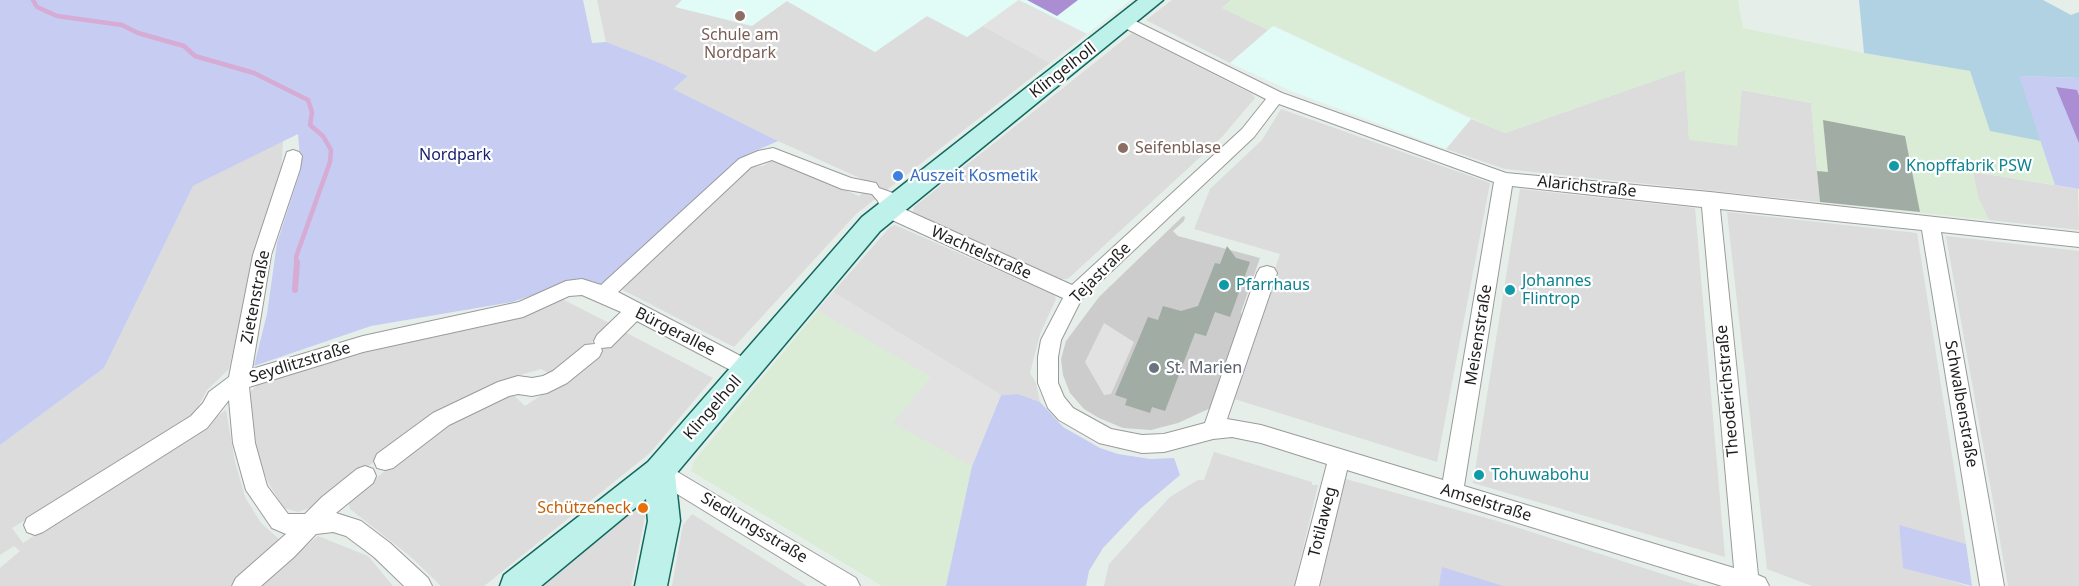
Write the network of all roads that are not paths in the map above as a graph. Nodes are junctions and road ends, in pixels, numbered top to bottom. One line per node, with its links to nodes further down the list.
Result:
1 (1152, 0): 2 (street, Klingelholl)
2 (1125, 21): 3 (street, Alarichstraße); 6 (street, Klingelholl)
3 (1275, 97): 5 (street, Alarichstraße); 12 (street, Tejastraße)
4 (293, 156): 15 (street, Zietenstraße)
5 (1504, 178): 7 (street, Alarichstraße); 21 (street, Meisenstraße)
6 (880, 197): 11 (street); 12 (street, Wachtelstraße); 14 (street, Klingelholl)
7 (1710, 200): 8 (street, Alarichstraße); 24 (street, Theoderichstraße)
8 (1930, 223): 9 (street, Alarichstraße); 31 (street, Schwalbenstraße)
9 (2079, 240)
10 (1267, 273): 16 (street)
11 (604, 294): 13 (street, Bürgerallee); 15 (street, Seydlitzstraße)
12 (1074, 295): 16 (street, Tejastraße)
13 (634, 311): 14 (street, Bürgerallee); 18 (street)
14 (747, 369): 19 (street, Klingelholl)
15 (238, 382): 22 (street, Zietenstraße); 23 (street, Seydlitzstraße)
16 (1214, 430): 17 (street, Amselstraße)
17 (1339, 459): 21 (street, Amselstraße); 30 (street, Totilaweg)
18 (385, 460)
19 (659, 471): 27 (street, Klingelholl); 28 (street); 29 (street, Siedlungsstraße)
20 (366, 476): 22 (street)
21 (1452, 492): 24 (street, Amselstraße)
22 (311, 524): 25 (street); 26 (street, Zietenstraße)
23 (35, 525)
24 (1752, 584)
25 (244, 586)
26 (420, 586)
27 (516, 586)
28 (651, 586)
29 (848, 586)
30 (1307, 586)
31 (1992, 586)

